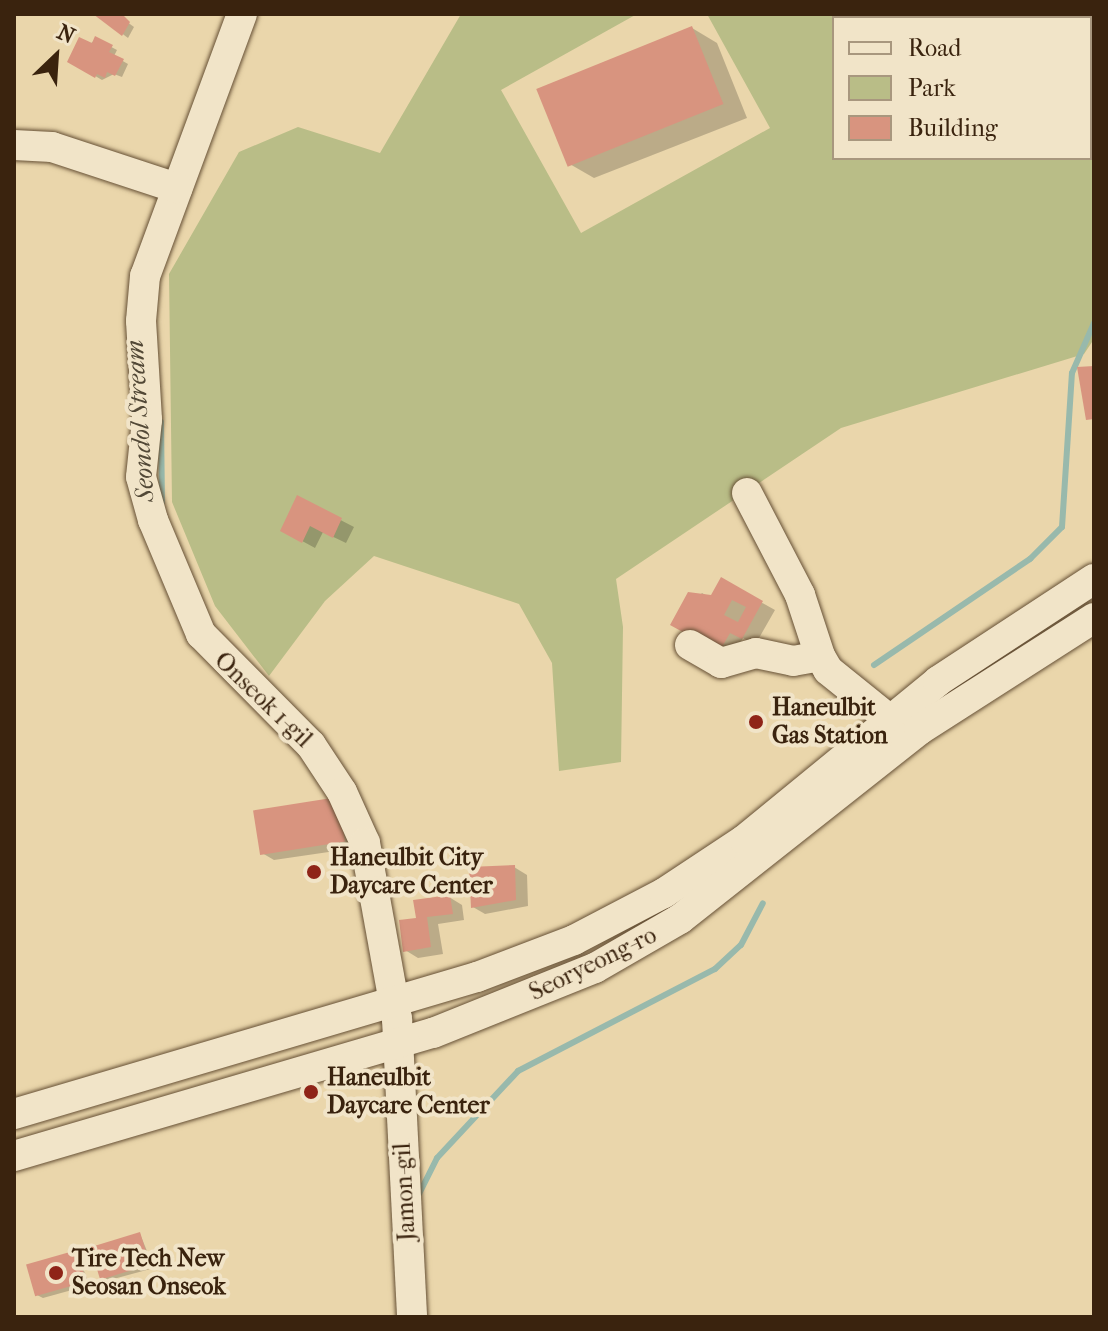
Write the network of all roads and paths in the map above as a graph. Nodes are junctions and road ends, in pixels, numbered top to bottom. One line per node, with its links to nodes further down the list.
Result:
1 (242, 14): 3 (street, Onseok 1-gil)
2 (14, 145): 3 (street)
3 (177, 188): 12 (street, Onseok 1-gil)
4 (747, 493): 8 (street)
5 (1094, 579): 9 (street, Seoryeong-ro)
6 (1094, 618): 11 (street, Seoryeong-ro)
7 (690, 645): 8 (street)
8 (820, 656): 9 (street)
9 (889, 719): 10 (street, Seoryeong-ro)
10 (486, 974): 11 (street); 12 (street, Seoryeong-ro)
11 (499, 1008): 12 (street, Seoryeong-ro)
12 (396, 1021): 13 (street, Seoryeong-ro); 14 (street, Seoryeong-ro); 17 (street, Jamon-gil)
13 (254, 1041): 14 (street); 15 (street, Seoryeong-ro)
14 (267, 1080): 16 (street, Seoryeong-ro)
15 (14, 1114)
16 (14, 1156)
17 (412, 1317)

